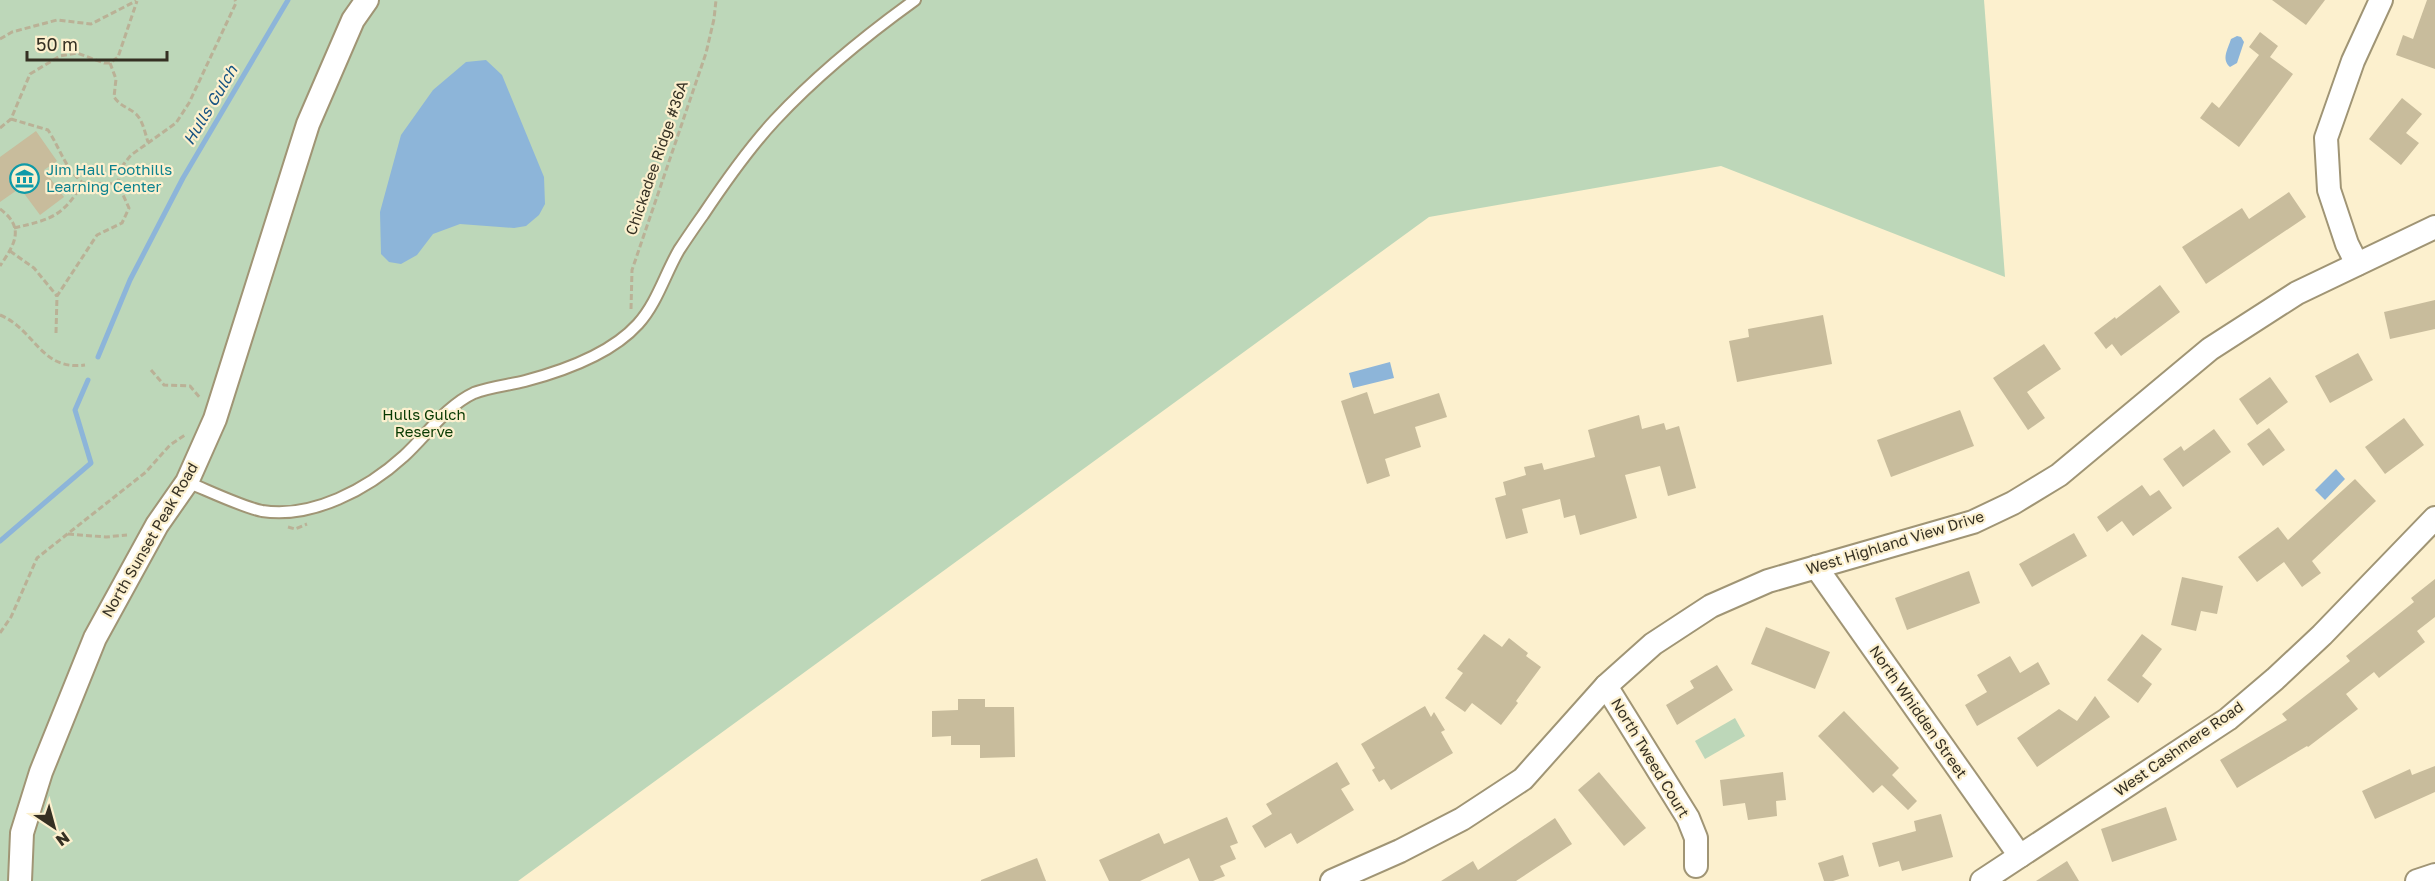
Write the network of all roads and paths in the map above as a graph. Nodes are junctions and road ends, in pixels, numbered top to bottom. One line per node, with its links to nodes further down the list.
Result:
1 (137, 0): 7 (path); 8 (path)
2 (235, 0): 11 (path)
3 (367, 0): 28 (street, North Sunset Peak Road)
4 (716, 0): 22 (path, Chickadee Ridge #36A)
5 (915, 0): 22 (lane)
6 (2381, 0): 18 (street)
7 (0, 39)
8 (110, 63): 9 (path); 11 (path)
9 (11, 119): 10 (path); 12 (path)
10 (0, 128)
11 (148, 142): 13 (path)
12 (83, 183): 13 (path); 16 (path)
13 (118, 183): 20 (path)
14 (0, 209): 16 (path)
15 (2435, 227): 18 (street, West Highland View Drive)
16 (14, 228): 17 (path)
17 (10, 251): 19 (path); 20 (path)
18 (2357, 264): 32 (street, West Highland View Drive)
19 (0, 266)
20 (57, 296): 23 (path)
21 (0, 315): 24 (path)
22 (639, 324): 28 (lane)
23 (56, 333)
24 (85, 365)
25 (151, 370): 26 (path)
26 (203, 409)
27 (190, 430): 31 (path)
28 (187, 482): 30 (street, North Sunset Peak Road)
29 (2435, 518): 35 (street, West Cashmere Road)
30 (158, 525): 31 (path); 38 (street, North Sunset Peak Road)
31 (66, 534): 33 (path)
32 (1816, 567): 34 (street, West Highland View Drive); 35 (street, North Whidden Street)
33 (0, 633)
34 (1606, 686): 36 (street, North Tweed Court); 39 (street, West Highland View Drive)
35 (2020, 856): 40 (street, West Cashmere Road)
36 (1696, 866)
37 (2435, 875): 41 (street)
38 (20, 881)
39 (1332, 881)
40 (1982, 881)
41 (2417, 881)

